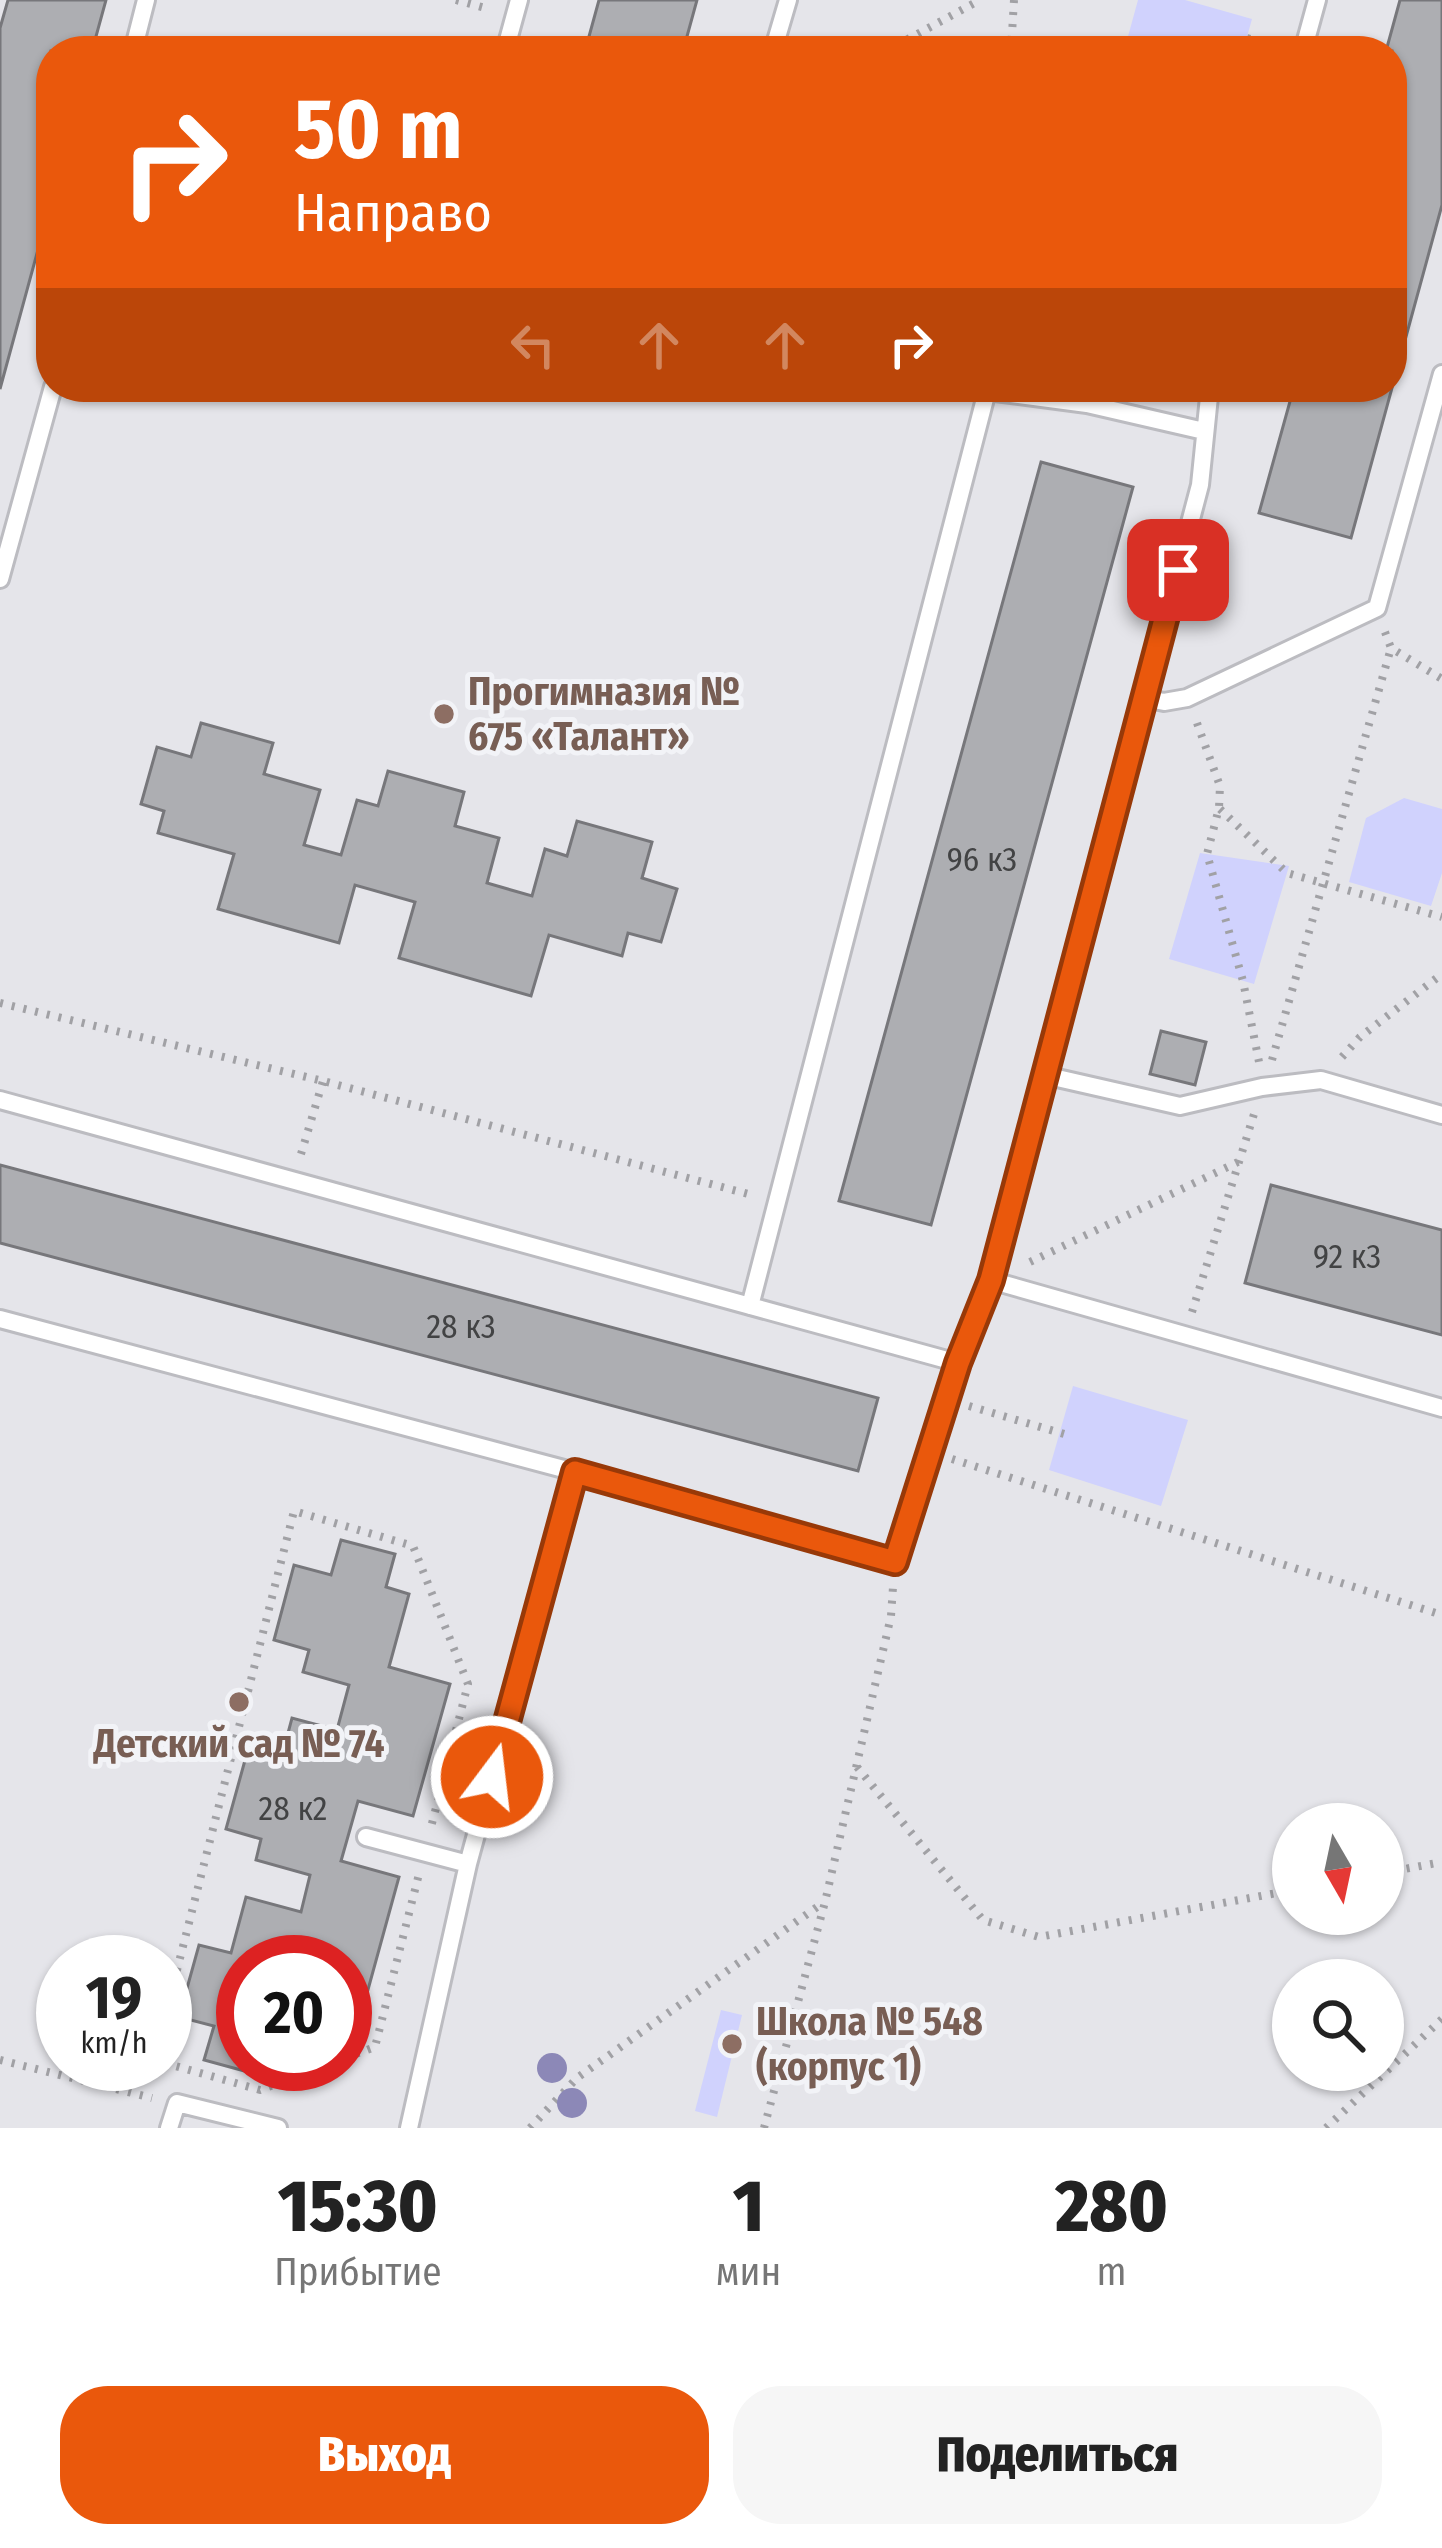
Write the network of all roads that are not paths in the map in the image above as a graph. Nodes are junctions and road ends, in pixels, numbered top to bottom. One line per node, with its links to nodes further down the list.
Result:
1 (146, 0): 5 (lane)
2 (519, 0): 6 (lane)
3 (788, 0): 7 (lane)
4 (1317, 0): 8 (lane)
5 (138, 36)
6 (509, 36)
7 (777, 36)
8 (1307, 36)
9 (1442, 374): 15 (lane)
10 (48, 402): 16 (lane)
11 (979, 402): 22 (lane)
12 (1073, 402): 14 (lane)
13 (1208, 402): 14 (lane)
14 (1204, 431): 17 (lane)
15 (1433, 436): 17 (lane)
16 (0, 580)
17 (1144, 698): 18 (lane)
18 (1044, 1075): 20 (lane); 21 (lane)
19 (0, 1100): 22 (lane)
20 (1442, 1115)
21 (991, 1280): 24 (lane); 25 (lane)
22 (750, 1306): 24 (lane)
23 (4, 1324): 26 (lane)
24 (958, 1363): 26 (lane)
25 (1442, 1408)
26 (575, 1472): 28 (lane)
27 (366, 1837): 28 (lane)
28 (468, 1864): 31 (lane)
29 (169, 2128): 30 (lane)
30 (278, 2128)
31 (409, 2128)

